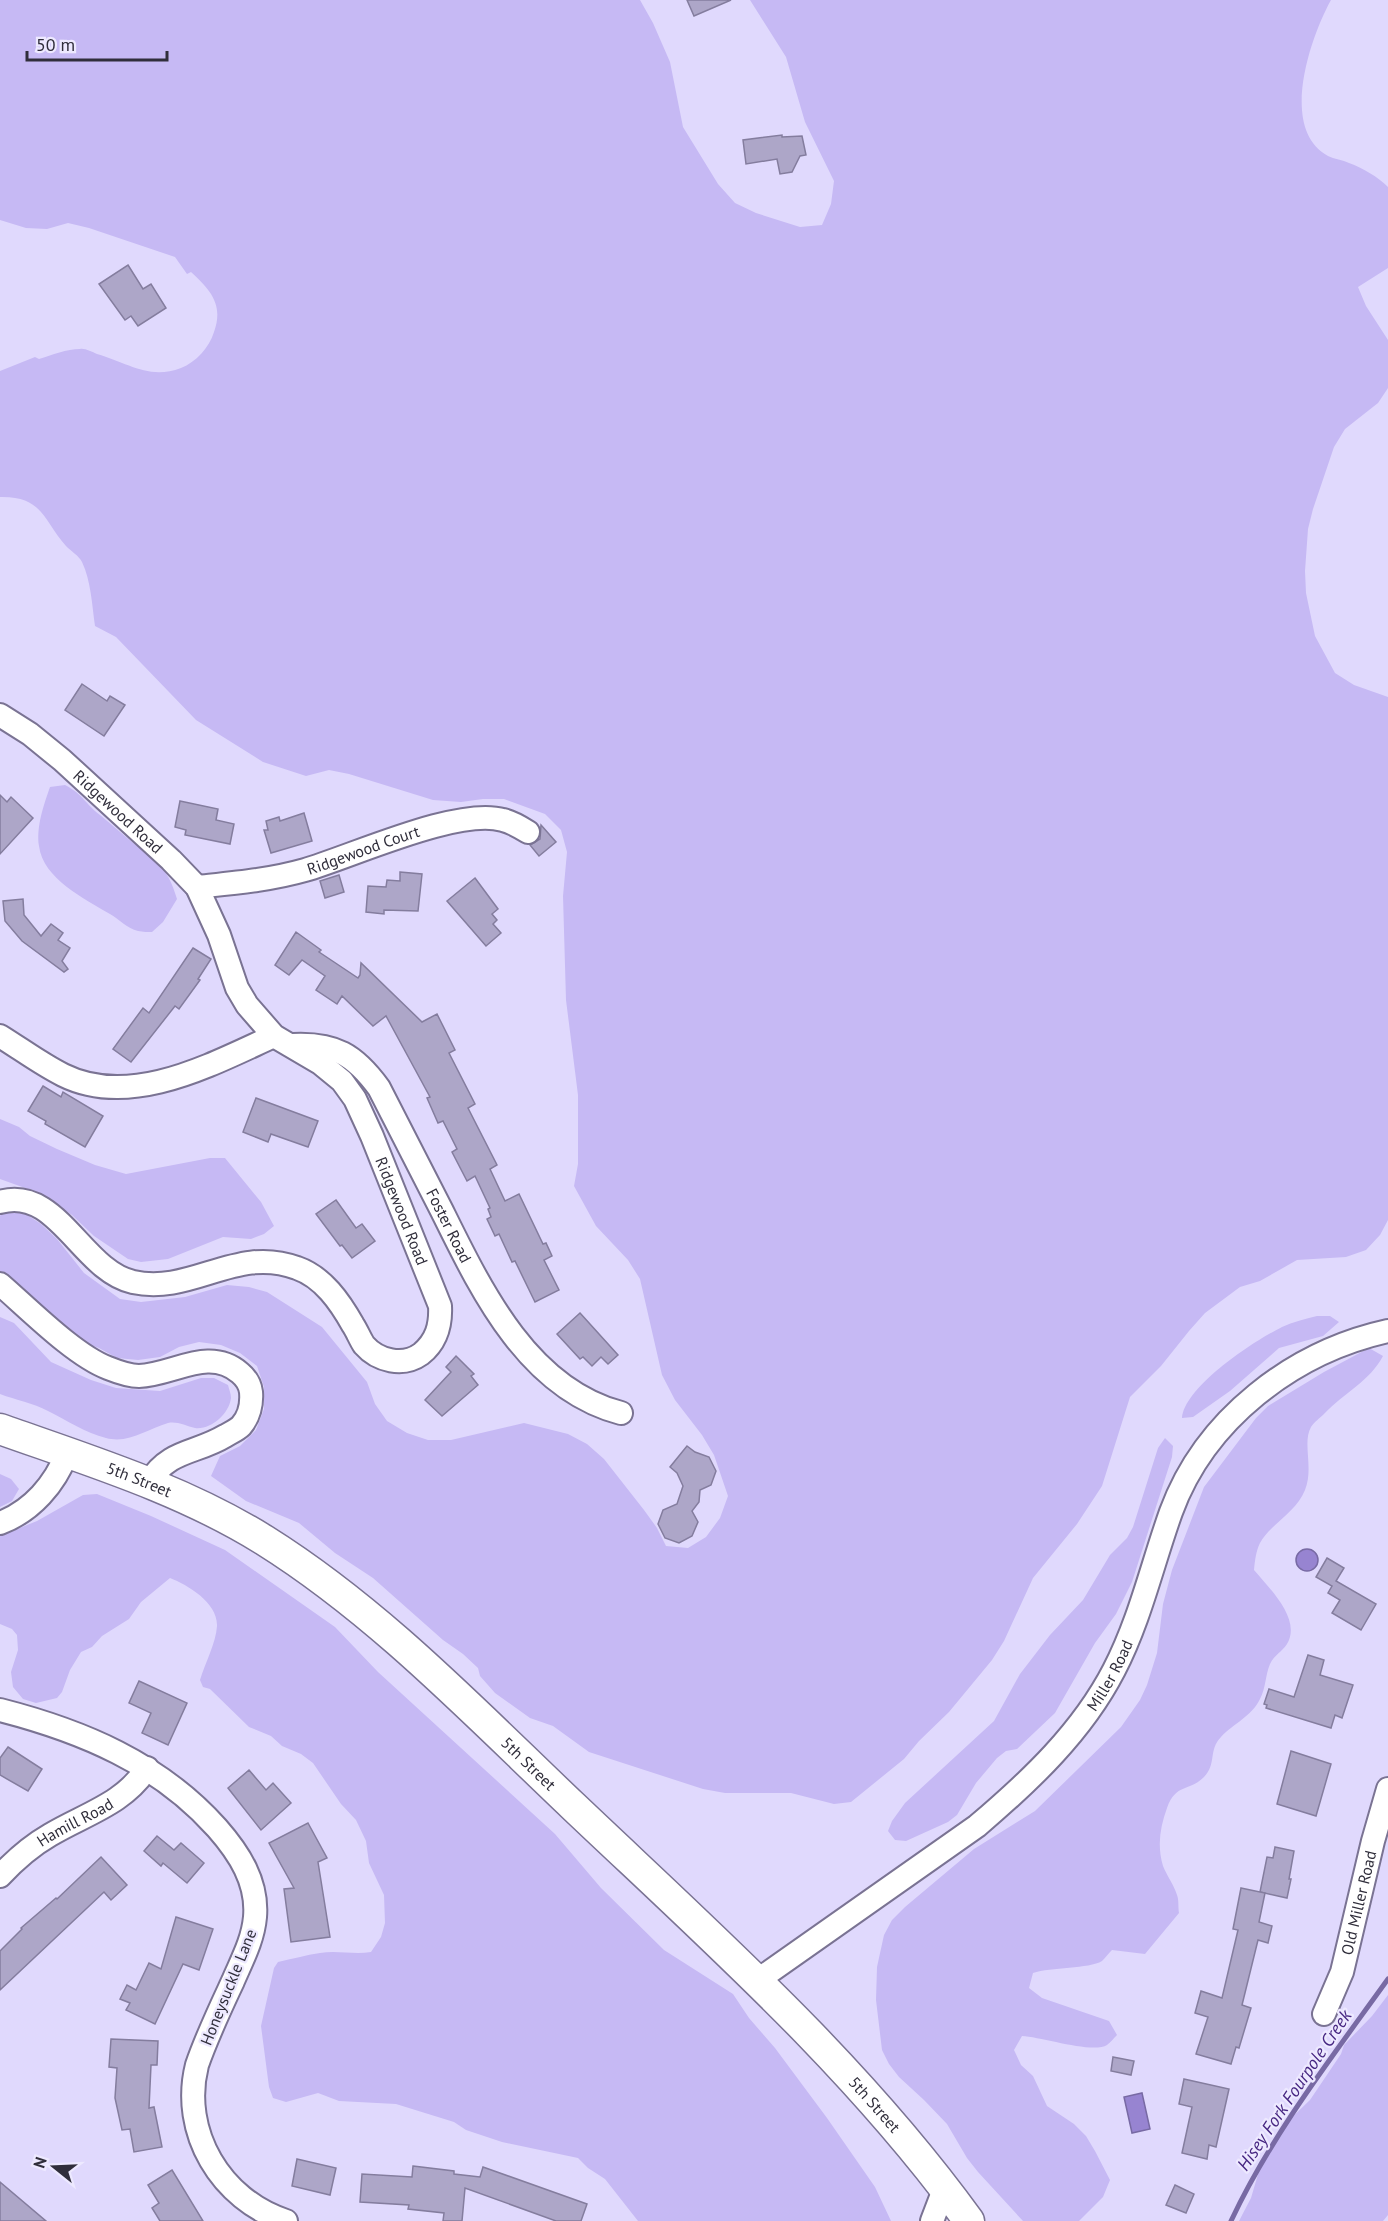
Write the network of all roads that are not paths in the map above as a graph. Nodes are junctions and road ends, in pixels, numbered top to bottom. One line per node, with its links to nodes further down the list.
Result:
1 (0, 716): 3 (street, Ridgewood Road)
2 (528, 832): 3 (street, Ridgewood Court)
3 (197, 887): 5 (street, Ridgewood Road)
4 (0, 1036): 5 (street, Foster Road)
5 (281, 1040): 6 (street, Ridgewood Road); 9 (street, Foster Road)
6 (0, 1202)
7 (0, 1284): 12 (street)
8 (1388, 1331): 18 (street, Miller Road)
9 (621, 1413)
10 (0, 1429): 11 (main road, 5th Street)
11 (68, 1453): 12 (main road, 5th Street); 13 (street)
12 (149, 1482): 18 (main road, 5th Street)
13 (0, 1523)
14 (0, 1710): 15 (street, Honeysuckle Lane)
15 (147, 1768): 17 (street, Hamill Road); 21 (street, Honeysuckle Lane)
16 (1388, 1789): 19 (street, Old Miller Road)
17 (0, 1876)
18 (758, 1980): 20 (main road, 5th Street)
19 (1324, 2014)
20 (945, 2187): 22 (street); 23 (main road, 5th Street)
21 (286, 2221)
22 (932, 2221)
23 (969, 2221)

